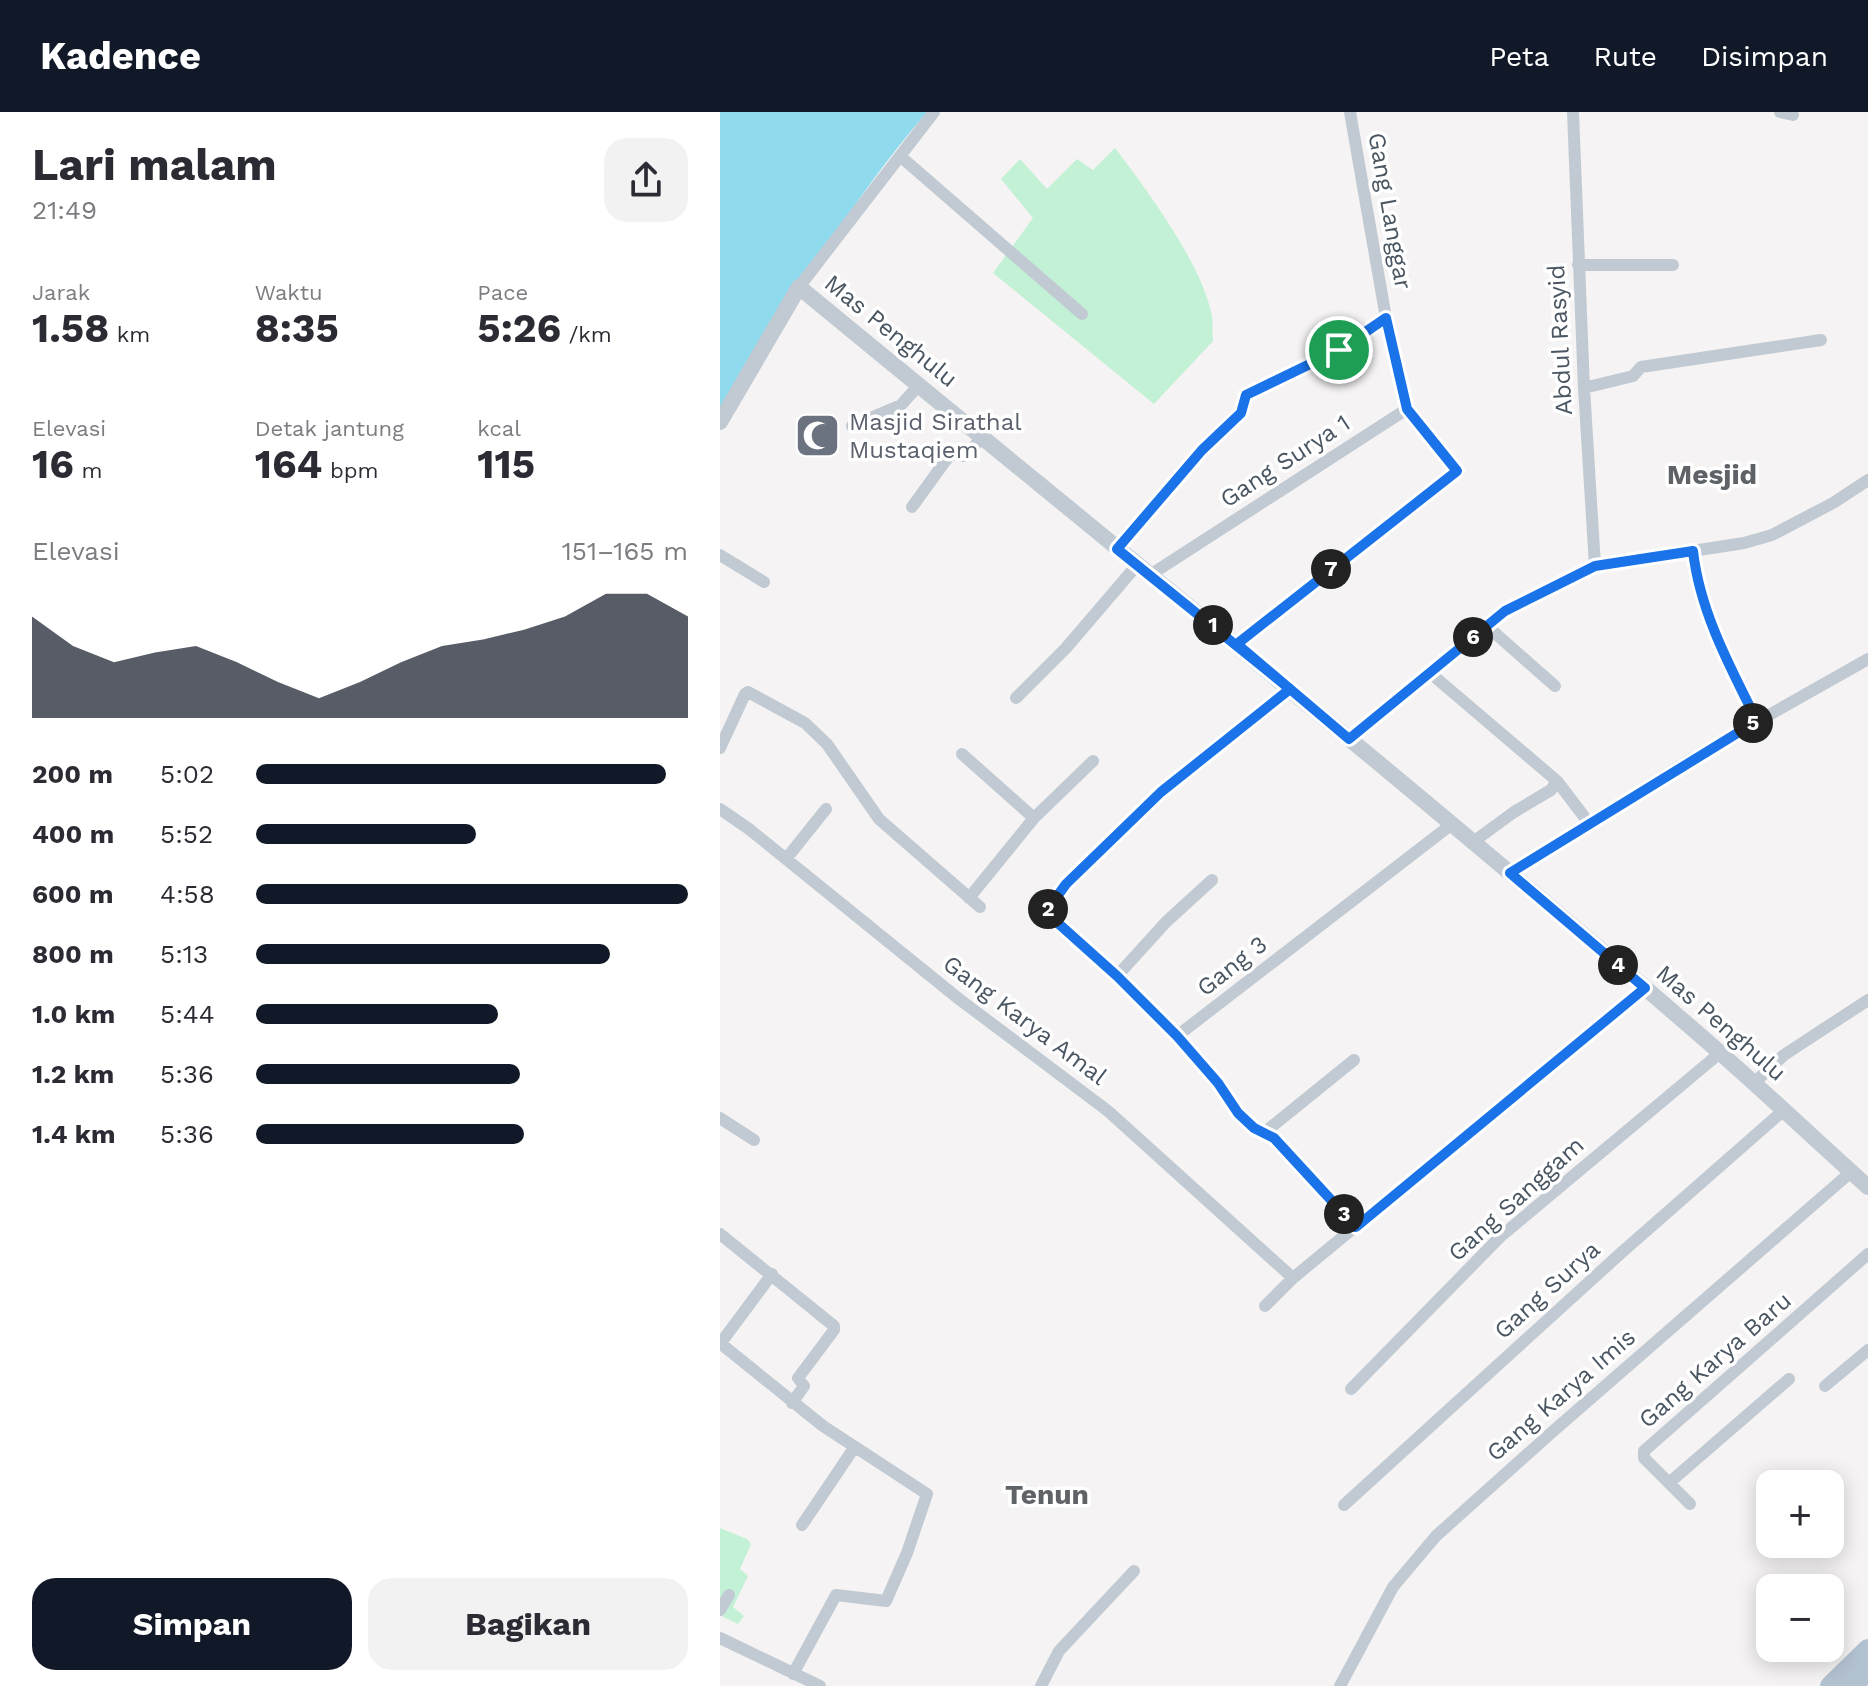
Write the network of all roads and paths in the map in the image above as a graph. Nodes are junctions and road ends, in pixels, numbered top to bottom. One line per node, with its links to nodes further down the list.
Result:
1 (934, 112): 4 (street)
2 (1350, 112): 9 (street, Gang Langgar)
3 (1573, 112): 5 (street, Abdul Rasyid)
4 (900, 156): 7 (street); 8 (street)
5 (1578, 265): 6 (street); 11 (street, Abdul Rasyid)
6 (1673, 265)
7 (799, 287): 12 (street, Mas Penghulu); 14 (street)
8 (1082, 314)
9 (1386, 318): 13 (street); 19 (street)
10 (1821, 340): 11 (street)
11 (1584, 388): 22 (street, Abdul Rasyid)
12 (913, 391): 15 (street); 16 (street, Mas Penghulu)
13 (1407, 409): 23 (street, Gang Surya 1); 26 (street)
14 (720, 422)
15 (852, 426)
16 (976, 444): 18 (street); 19 (street, Mas Penghulu)
17 (1868, 480): 20 (street)
18 (912, 507)
19 (1117, 549): 23 (street, Mas Penghulu)
20 (1693, 551): 22 (street); 32 (street)
21 (720, 555): 24 (street)
22 (1595, 566): 25 (street)
23 (1143, 570): 26 (street, Mas Penghulu); 31 (street, Gang Surya 1)
24 (764, 582)
25 (1487, 626): 28 (street); 29 (street)
26 (1237, 644): 30 (street, Mas Penghulu)
27 (1868, 659): 32 (street)
28 (1429, 672): 33 (street); 37 (street)
29 (1555, 686)
30 (1290, 689): 33 (street, Mas Penghulu); 49 (street)
31 (1016, 698)
32 (1757, 721): 41 (street)
33 (1349, 739): 42 (street, Mas Penghulu)
34 (720, 748): 47 (street)
35 (962, 754): 40 (street)
36 (1093, 761): 40 (street)
37 (1557, 781): 41 (street); 43 (street)
38 (720, 809): 44 (street, Gang Karya Amal)
39 (826, 809): 44 (street)
40 (1034, 818): 47 (street)
41 (1589, 823): 45 (street)
42 (1452, 824): 43 (street, Mas Penghulu); 52 (street, Gang 3)
43 (1473, 842): 45 (street, Mas Penghulu)
44 (786, 859): 66 (street, Gang Karya Amal)
45 (1510, 873): 50 (street, Mas Penghulu)
46 (1212, 880): 49 (street)
47 (969, 898): 48 (street)
48 (980, 907)
49 (1117, 976): 52 (street)
50 (1645, 988): 53 (street, Mas Penghulu); 62 (street)
51 (1868, 1000): 55 (street)
52 (1177, 1036): 58 (street)
53 (1720, 1053): 55 (street, Mas Penghulu); 72 (street, Gang Sanggam)
54 (1354, 1060): 58 (street)
55 (1754, 1083): 56 (street, Mas Penghulu)
56 (1784, 1110): 60 (street, Mas Penghulu); 77 (street, Gang Surya)
57 (720, 1118): 59 (street)
58 (1265, 1132): 62 (street)
59 (754, 1140)
60 (1851, 1172): 61 (street, Mas Penghulu); 88 (street, Gang Karya Imis)
61 (1868, 1187)
62 (1356, 1227): 66 (street)
63 (720, 1234): 65 (street)
64 (1868, 1254): 75 (street, Gang Karya Baru)
65 (772, 1274): 68 (street); 73 (street)
66 (1293, 1278): 67 (street)
67 (1265, 1306)
68 (720, 1344): 73 (street)
69 (1868, 1350): 71 (street)
70 (1789, 1379): 75 (street)
71 (1825, 1386)
72 (1351, 1389)
73 (792, 1403): 74 (street)
74 (854, 1448): 78 (street); 84 (street)
75 (1670, 1482): 76 (street, Gang Karya Baru)
76 (1690, 1504)
77 (1344, 1505)
78 (802, 1525)
79 (1134, 1571): 87 (street)
80 (729, 1595): 81 (street)
81 (720, 1610)
82 (720, 1638): 84 (street)
83 (1868, 1649): 85 (main road)
84 (793, 1674): 86 (street)
85 (1859, 1677): 89 (main road)
86 (820, 1686)
87 (1041, 1686)
88 (1340, 1686)
89 (1830, 1686)

